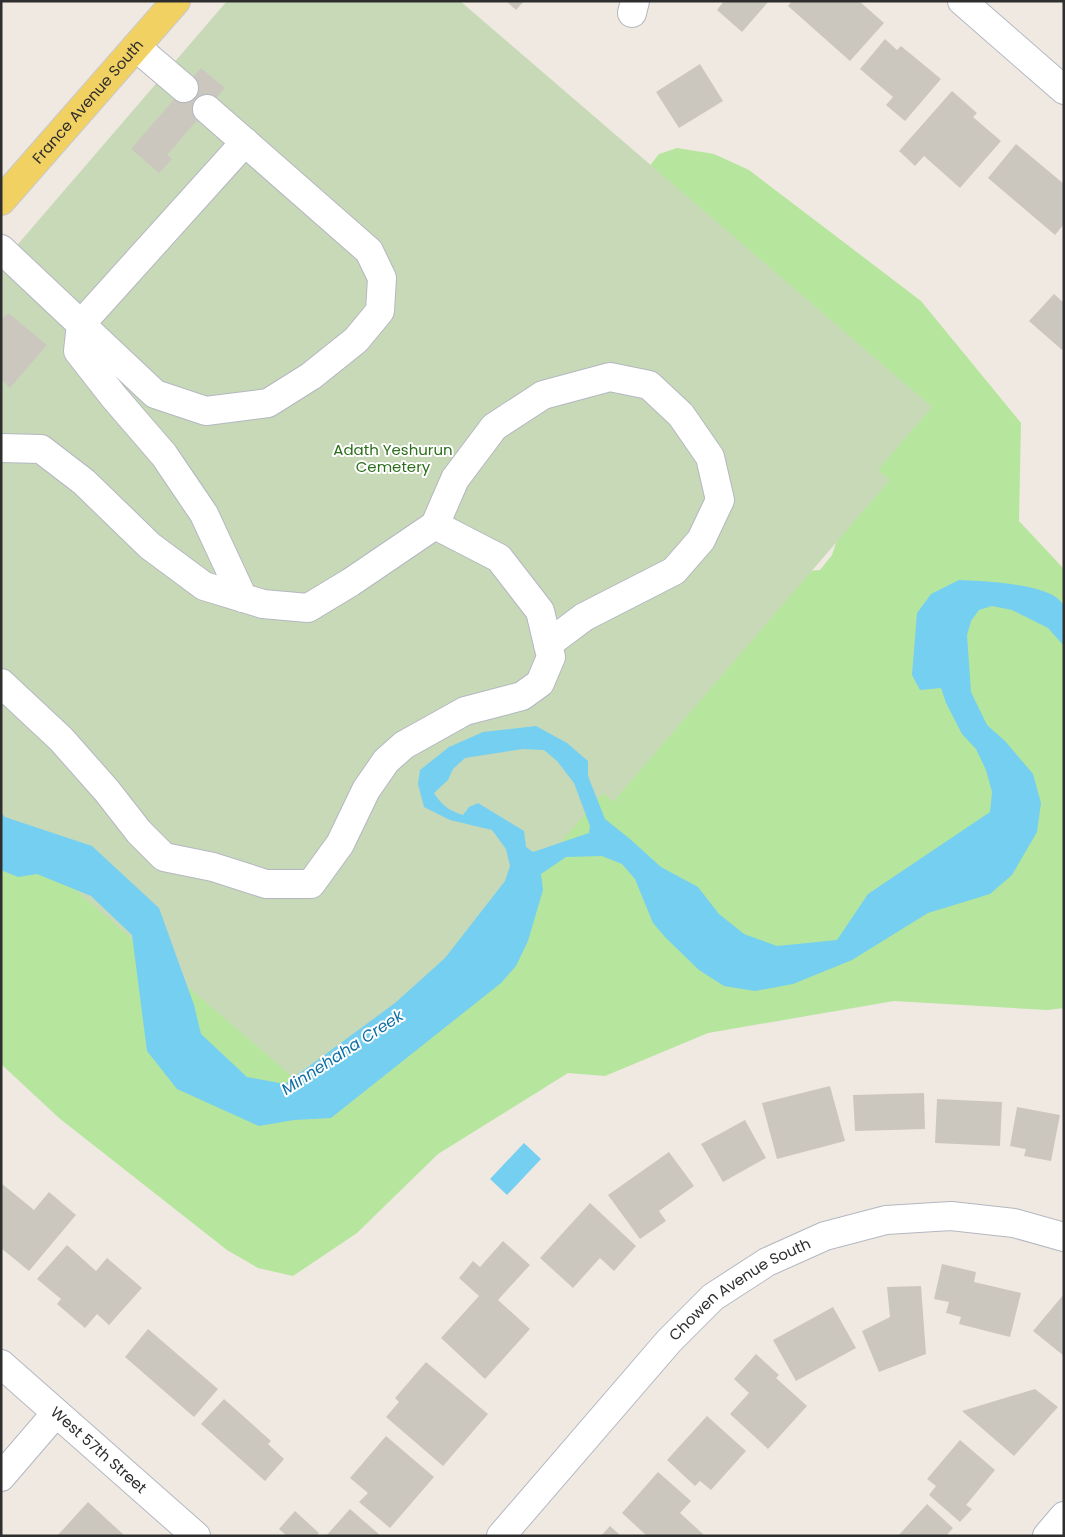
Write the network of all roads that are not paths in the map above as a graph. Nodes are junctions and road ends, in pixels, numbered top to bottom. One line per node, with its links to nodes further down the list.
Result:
1 (176, 1): 3 (main road, France Avenue South)
2 (962, 1): 5 (street)
3 (136, 47): 4 (street); 8 (main road, France Avenue South)
4 (184, 88)
5 (1064, 90)
6 (207, 109): 7 (street)
7 (245, 142): 10 (street); 10 (street)
8 (1, 201)
9 (1, 249): 10 (street)
10 (81, 324): 13 (street)
11 (1, 448): 13 (street)
12 (435, 525): 13 (street); 14 (street); 14 (street)
13 (243, 598)
14 (548, 644): 15 (street)
15 (1, 684)
16 (1064, 1237): 22 (street, Chowen Avenue South)
17 (1, 1364): 18 (street, West 57th Street)
18 (56, 1413): 19 (street); 21 (street, West 57th Street)
19 (1, 1477)
20 (1064, 1516): 23 (street)
21 (196, 1536)
22 (501, 1536)
23 (1047, 1536)

